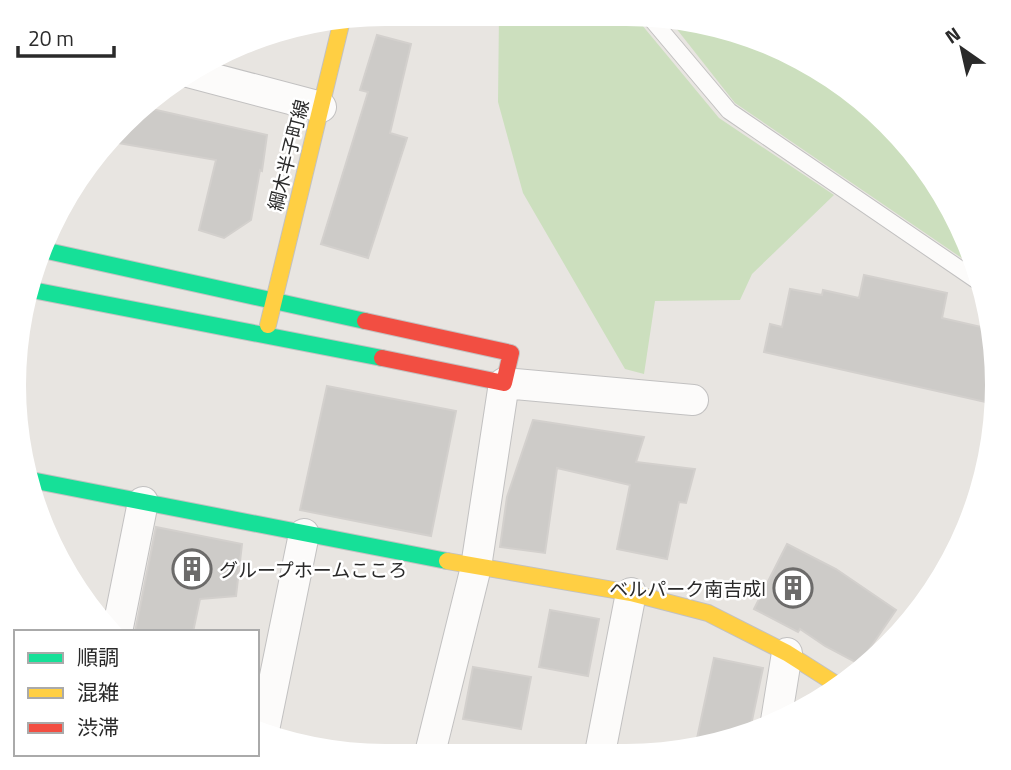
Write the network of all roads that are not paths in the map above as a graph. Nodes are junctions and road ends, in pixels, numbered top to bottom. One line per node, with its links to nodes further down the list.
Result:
1 (659, 28): 6 (lane)
2 (340, 29): 4 (street, 綱木半子町線)
3 (203, 76): 4 (street)
4 (321, 107): 8 (street, 綱木半子町線)
5 (52, 252): 8 (street)
6 (967, 274)
7 (38, 291): 9 (street)
8 (274, 301): 9 (street, 綱木半子町線); 10 (street)
9 (265, 334): 10 (street)
10 (504, 383): 11 (street); 15 (street)
11 (693, 400)
12 (39, 482): 13 (street)
13 (143, 502): 14 (street); 17 (street)
14 (304, 534): 15 (street); 21 (street)
15 (476, 566): 16 (street); 22 (street)
16 (631, 593): 18 (street); 23 (street)
17 (118, 626)
18 (788, 653): 19 (street); 20 (street)
19 (830, 680)
20 (778, 710)
21 (265, 723)
22 (432, 744)
23 (602, 744)

